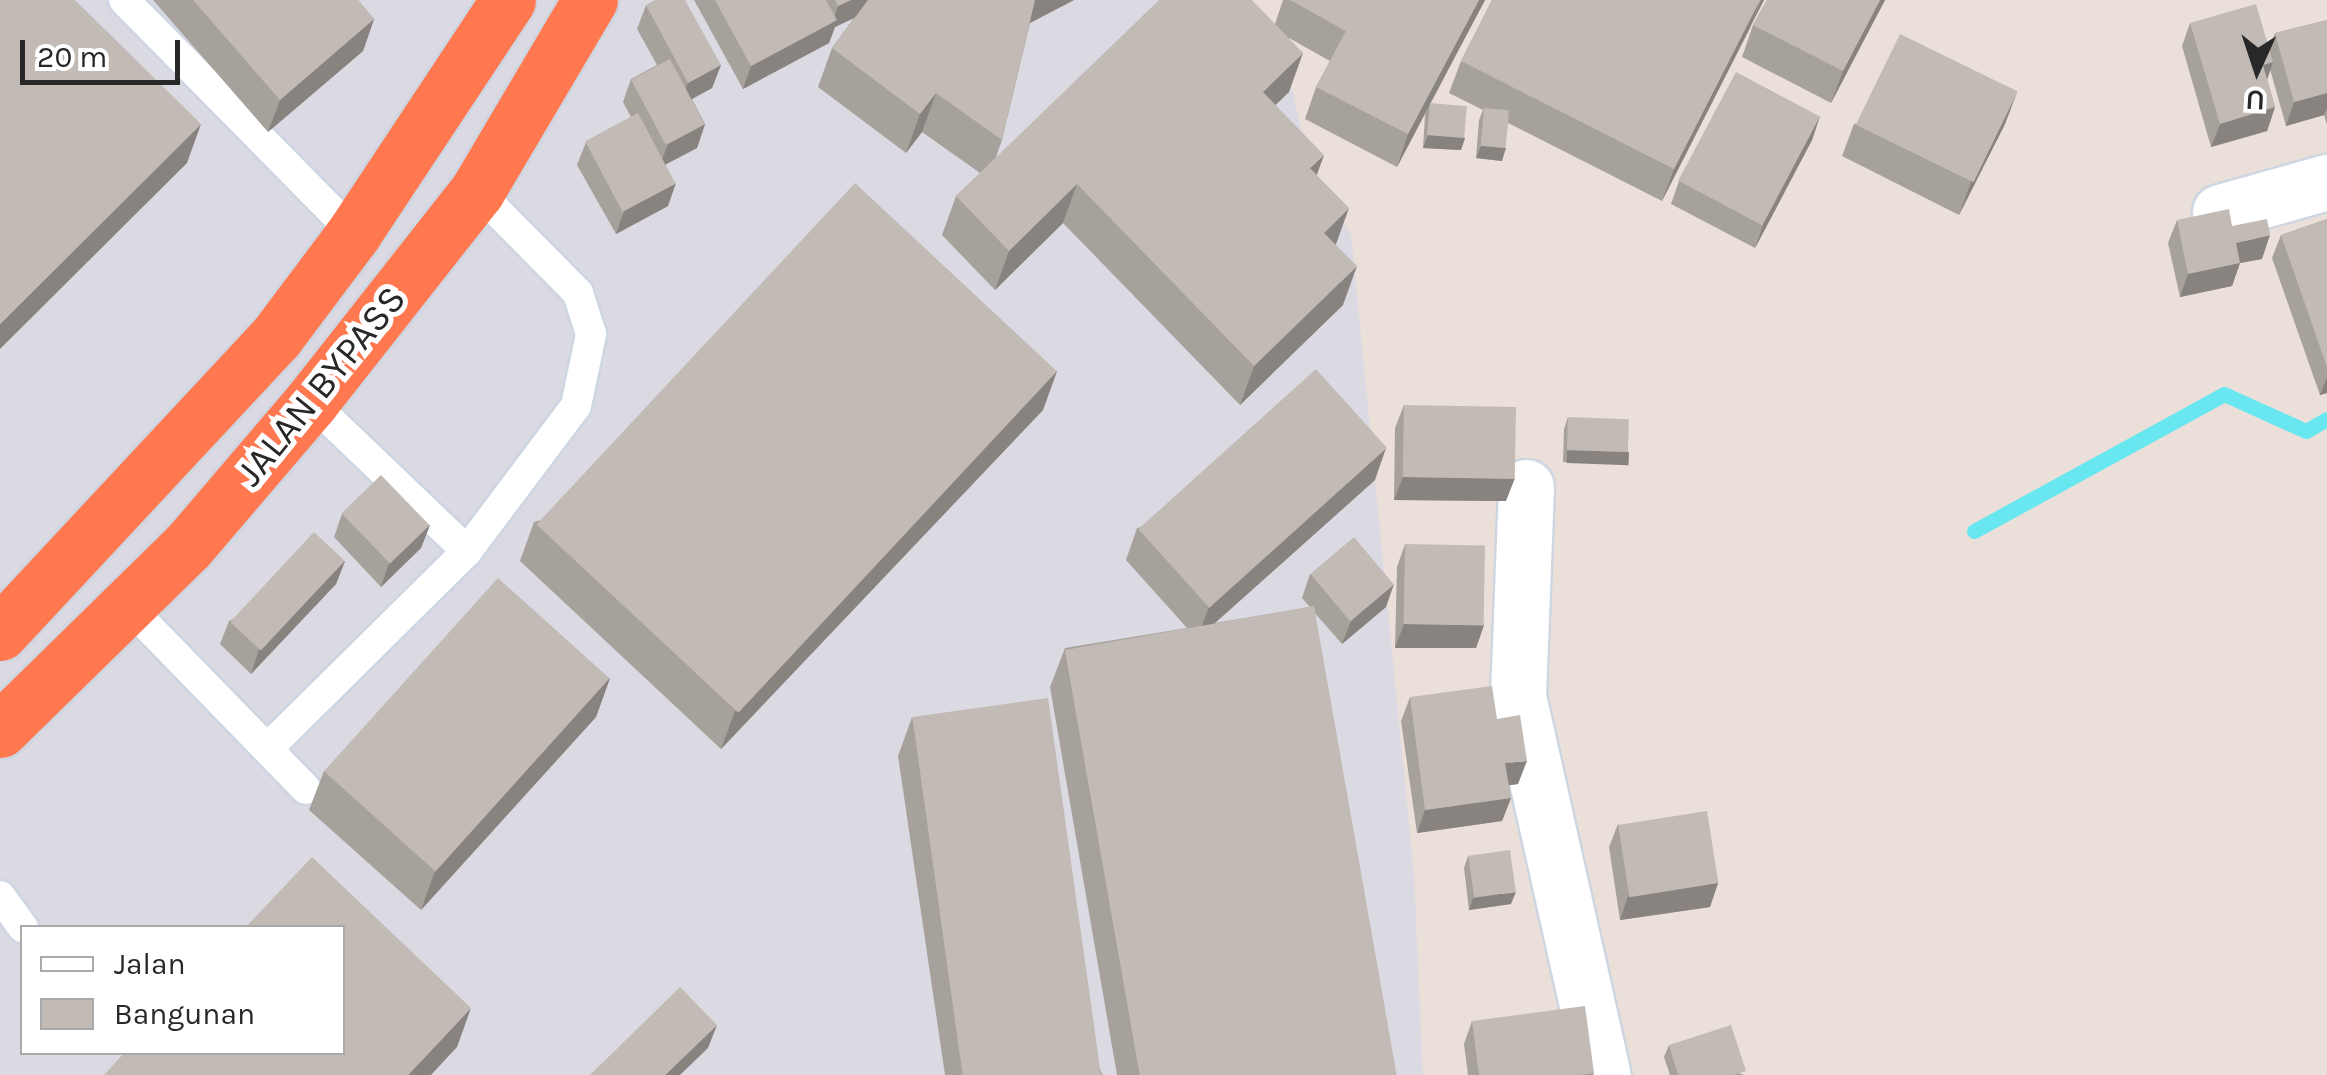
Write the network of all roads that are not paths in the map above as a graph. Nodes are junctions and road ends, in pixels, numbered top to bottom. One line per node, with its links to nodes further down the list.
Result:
1 (124, 0): 7 (lane)
2 (508, 0): 7 (highway, JALAN BYPASS)
3 (590, 0): 5 (highway, JALAN BYPASS)
4 (2327, 182): 6 (street)
5 (477, 191): 8 (highway, JALAN BYPASS); 10 (lane)
6 (2220, 212)
7 (354, 233): 12 (highway, JALAN BYPASS)
8 (311, 402): 10 (lane); 11 (highway, JALAN BYPASS)
9 (1526, 487): 18 (street)
10 (467, 551): 14 (lane)
11 (128, 606): 13 (highway, JALAN BYPASS); 14 (lane)
12 (0, 633)
13 (0, 730)
14 (268, 748): 15 (lane)
15 (306, 789)
16 (0, 896): 17 (lane)
17 (21, 925)
18 (1603, 1075)

